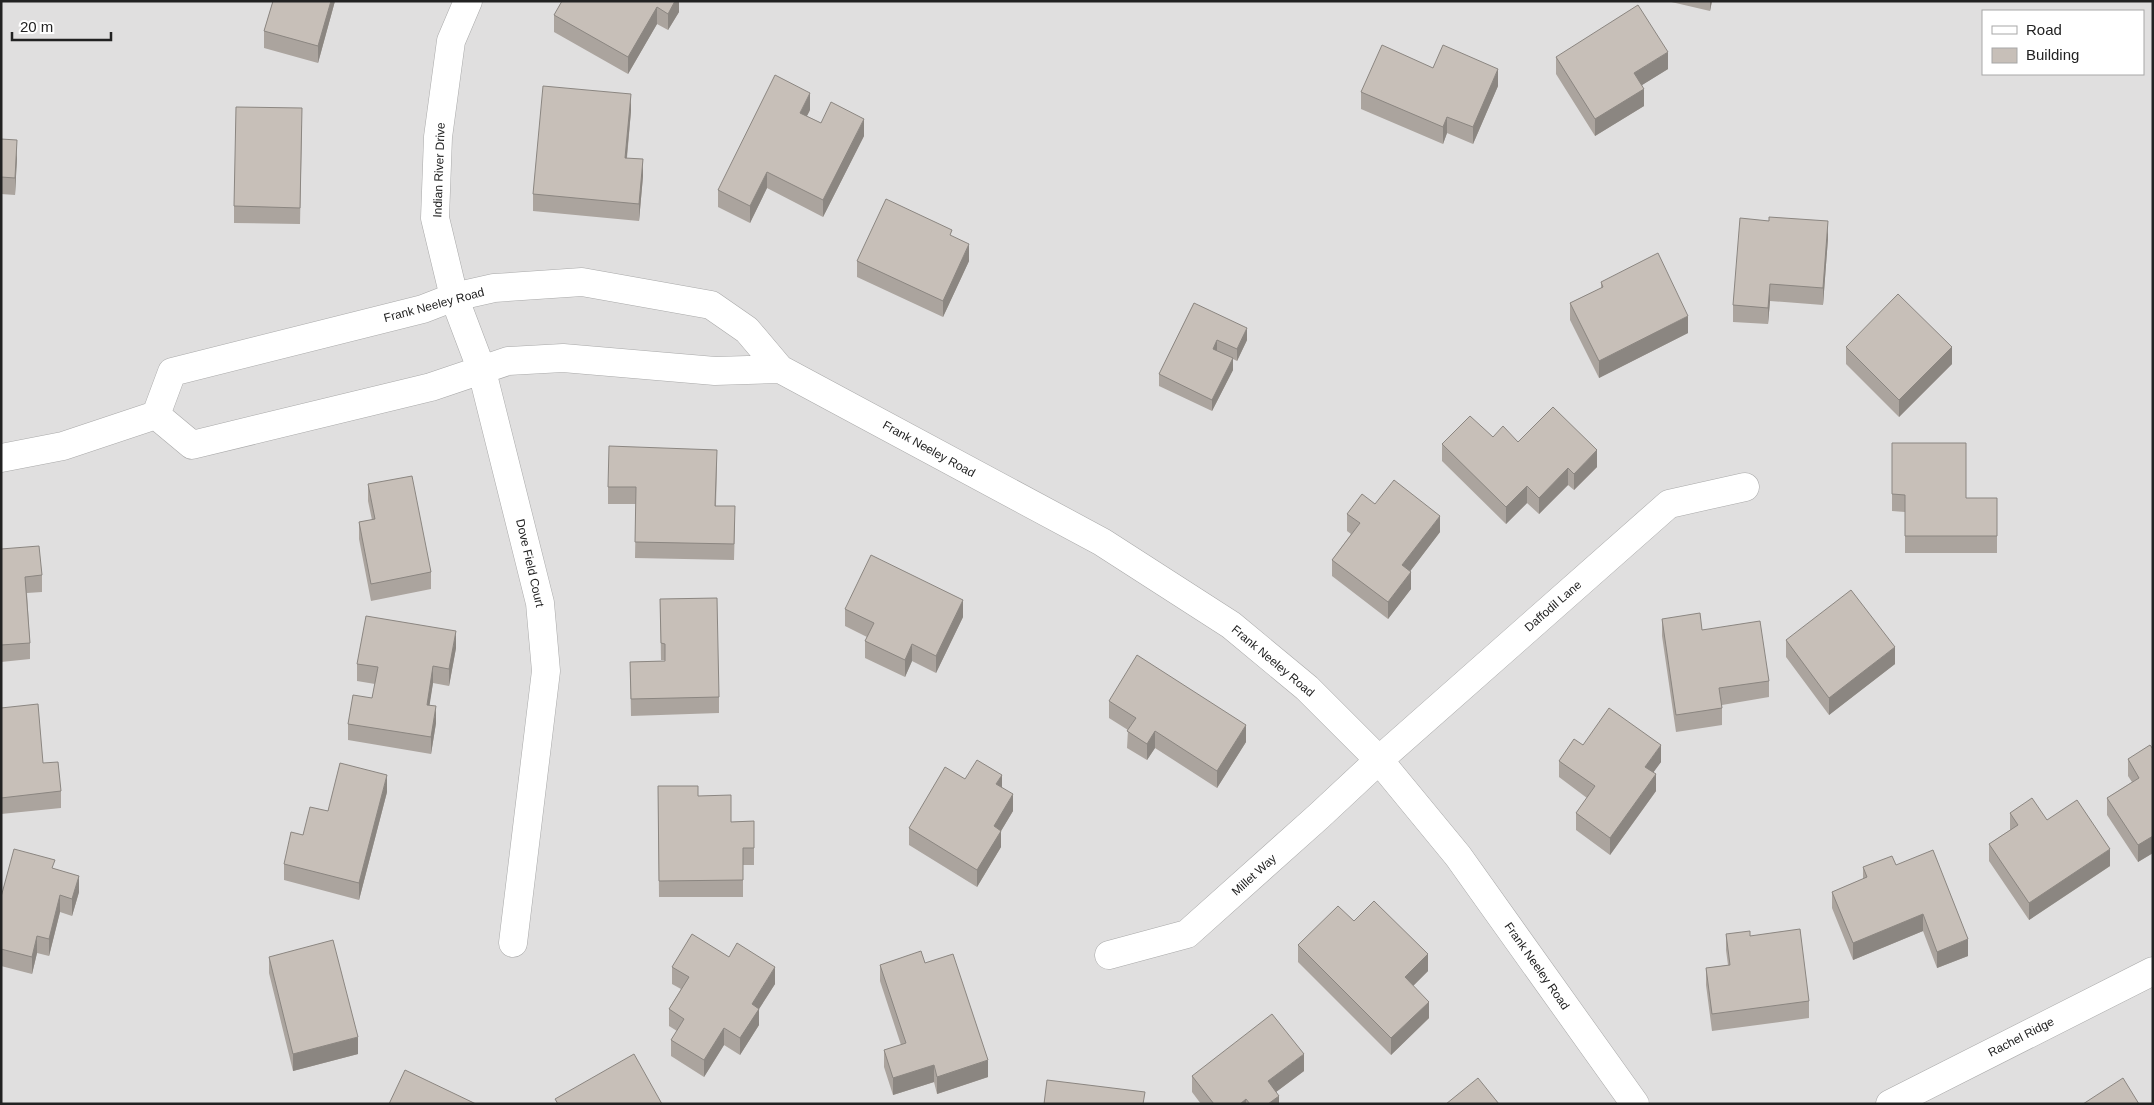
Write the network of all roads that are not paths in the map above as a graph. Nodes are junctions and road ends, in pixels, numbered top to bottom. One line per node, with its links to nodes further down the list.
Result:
1 (468, 1): 2 (street, Indian River Drive)
2 (454, 297): 3 (street, Indian River Drive); 4 (street, Frank Neeley Road); 6 (street, Frank Neeley Road)
3 (470, 337): 5 (street, Dove Field Court)
4 (780, 369): 5 (street); 9 (street, Frank Neeley Road)
5 (482, 371): 6 (street); 10 (street, Dove Field Court)
6 (156, 415): 7 (street)
7 (1, 458)
8 (1745, 487): 9 (street, Daffodil Lane)
9 (1379, 760): 11 (street, Millet Way); 13 (street, Frank Neeley Road)
10 (512, 943)
11 (1109, 955)
12 (2153, 971): 14 (street, Rachel Ridge)
13 (1635, 1104)
14 (1890, 1104)

